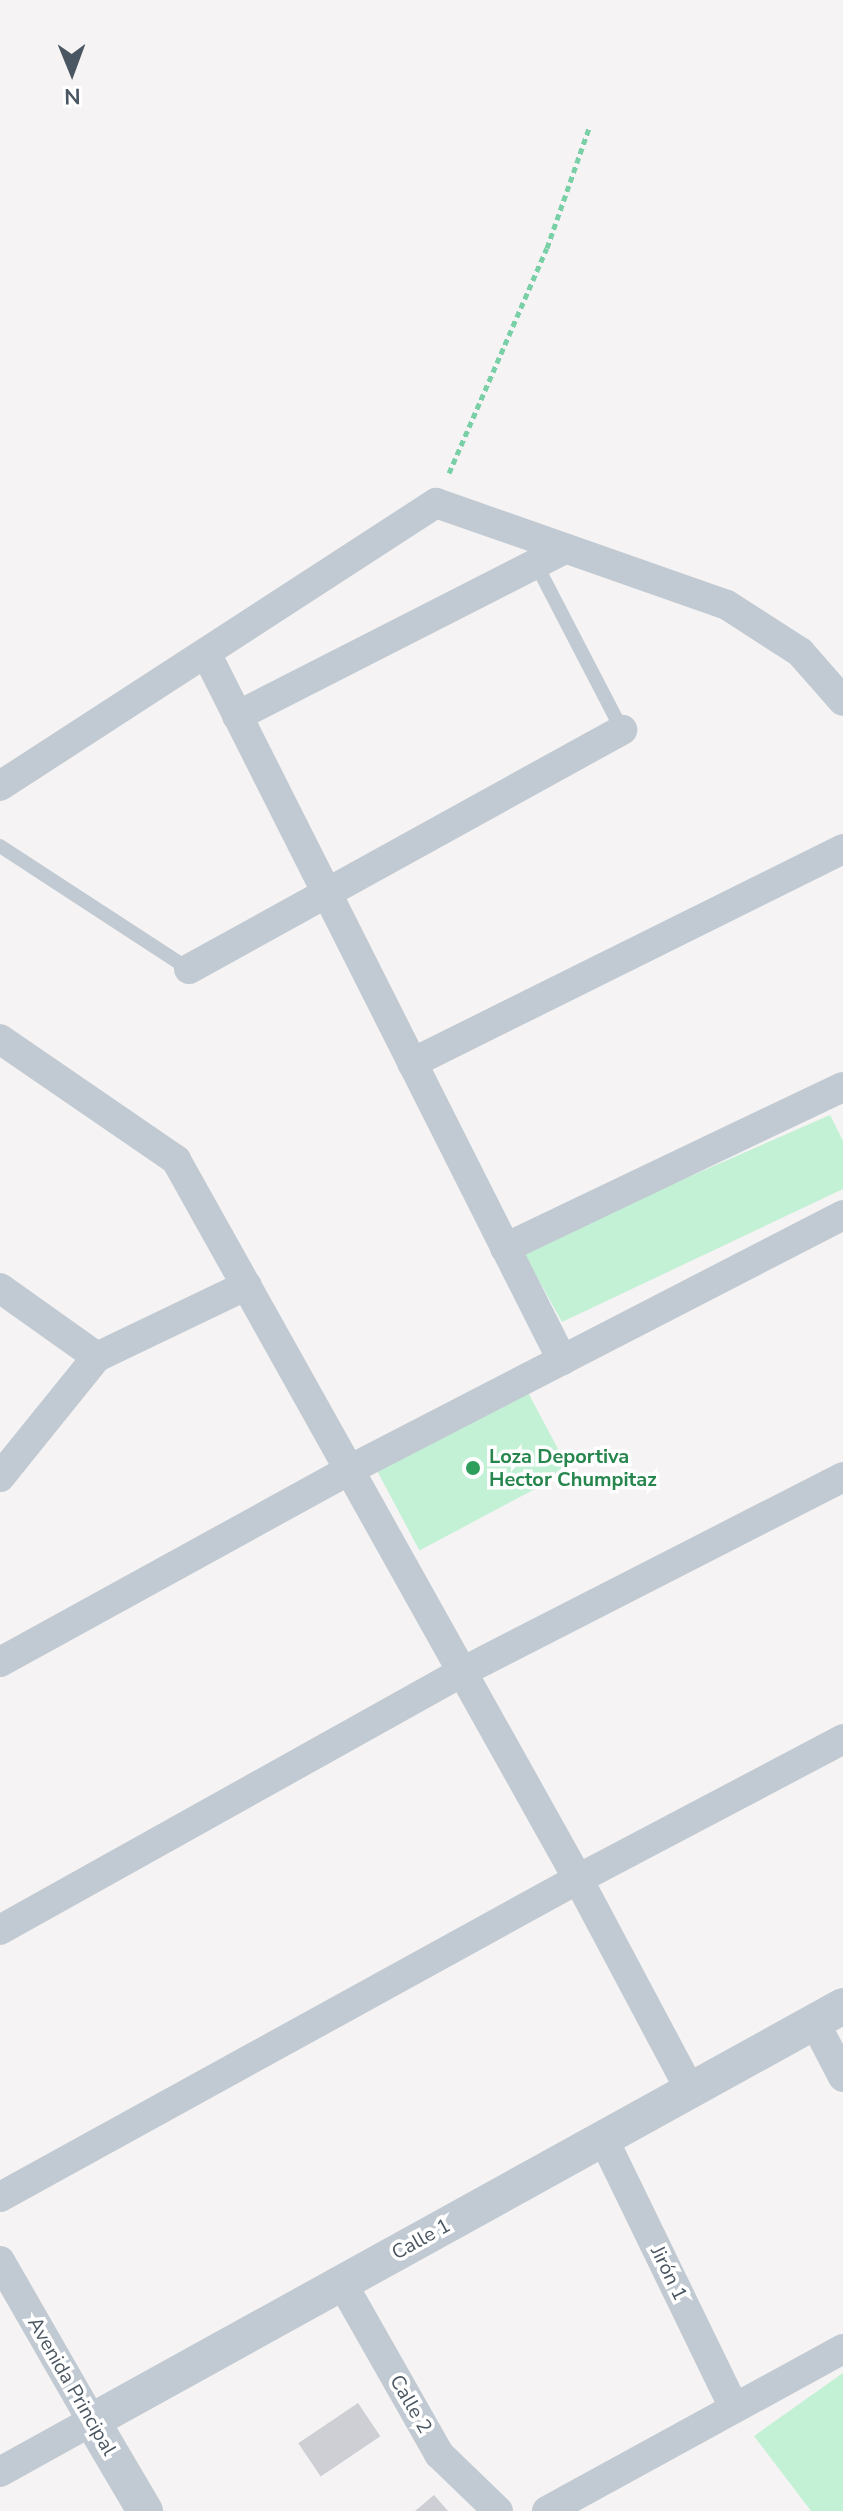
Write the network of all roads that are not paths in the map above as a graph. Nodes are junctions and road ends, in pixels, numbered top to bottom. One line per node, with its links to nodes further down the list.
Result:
1 (565, 549): 2 (street); 3 (street); 4 (street)
2 (536, 564): 5 (street); 6 (lane)
3 (206, 653): 5 (street); 7 (street)
4 (843, 701)
5 (237, 716): 10 (street)
6 (622, 730): 10 (street)
7 (0, 786)
8 (0, 846): 11 (lane)
9 (843, 849): 13 (street)
10 (327, 894): 11 (street); 13 (street)
11 (189, 969)
12 (0, 1039): 17 (street)
13 (412, 1063): 16 (street)
14 (843, 1087): 16 (street)
15 (843, 1215): 20 (street)
16 (505, 1248): 20 (street)
17 (247, 1285): 19 (street); 21 (street)
18 (0, 1288): 19 (street)
19 (97, 1357): 22 (street)
20 (562, 1360): 21 (street)
21 (349, 1470): 24 (street); 25 (street)
22 (0, 1477)
23 (843, 1477): 25 (street)
24 (0, 1662)
25 (462, 1672): 27 (street); 28 (street)
26 (843, 1739): 27 (street)
27 (578, 1879): 31 (street); 33 (street)
28 (0, 1930)
29 (829, 2014): 30 (street); 31 (street, Calle 1)
30 (843, 2077)
31 (690, 2090): 32 (street, Calle 1)
32 (603, 2138): 35 (street, Calle 1); 37 (street, Jirón 1)
33 (0, 2197)
34 (0, 2261): 38 (street, Avenida Principal)
35 (342, 2283): 38 (street, Calle 1); 41 (street, Calle 2)
36 (843, 2349): 37 (street)
37 (734, 2408): 42 (street)
38 (92, 2421): 39 (street, Calle 1); 40 (street, Avenida Principal)
39 (0, 2472)
40 (145, 2511)
41 (498, 2511)
42 (547, 2511)

